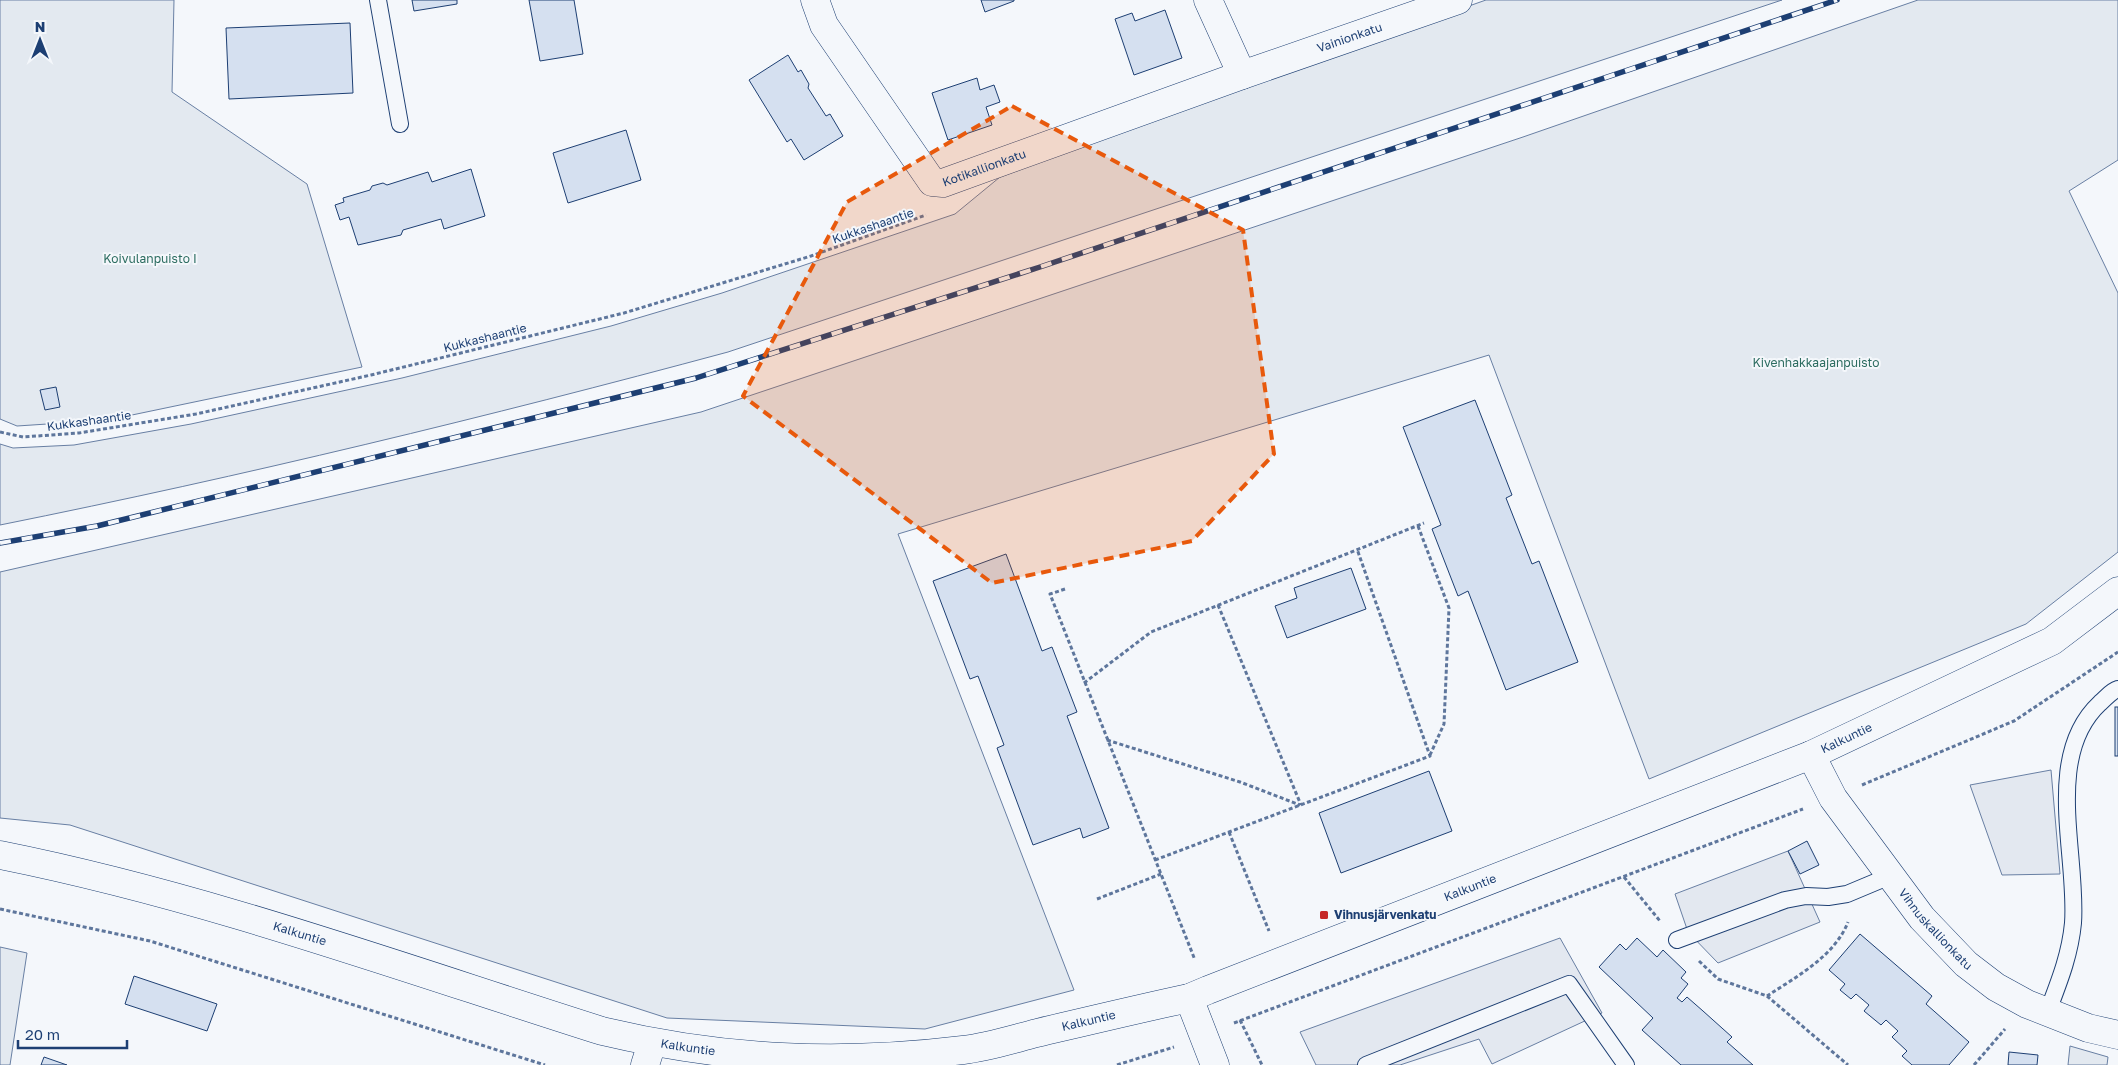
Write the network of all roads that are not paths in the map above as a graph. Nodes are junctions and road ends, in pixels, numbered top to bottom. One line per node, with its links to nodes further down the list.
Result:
1 (378, 0): 6 (lane)
2 (815, 0): 5 (street, Kotikallionkatu)
3 (1208, 0): 5 (street)
4 (1458, 0): 5 (street, Vainionkatu)
5 (1242, 75)
6 (400, 124)
7 (2118, 591): 9 (street, Kalkuntie)
8 (2118, 689): 14 (lane)
9 (1811, 755): 11 (street, Vihnuskallionkatu); 13 (street, Kalkuntie)
10 (0, 855): 16 (street, Kalkuntie)
11 (1890, 876): 12 (lane); 14 (street, Vihnuskallionkatu)
12 (1677, 940)
13 (1198, 994): 16 (street, Kalkuntie); 17 (street)
14 (2038, 1008): 15 (street, Vihnuskallionkatu)
15 (2118, 1035)
16 (648, 1054)
17 (1215, 1065)
18 (1366, 1065): 19 (lane)
19 (1626, 1065)

